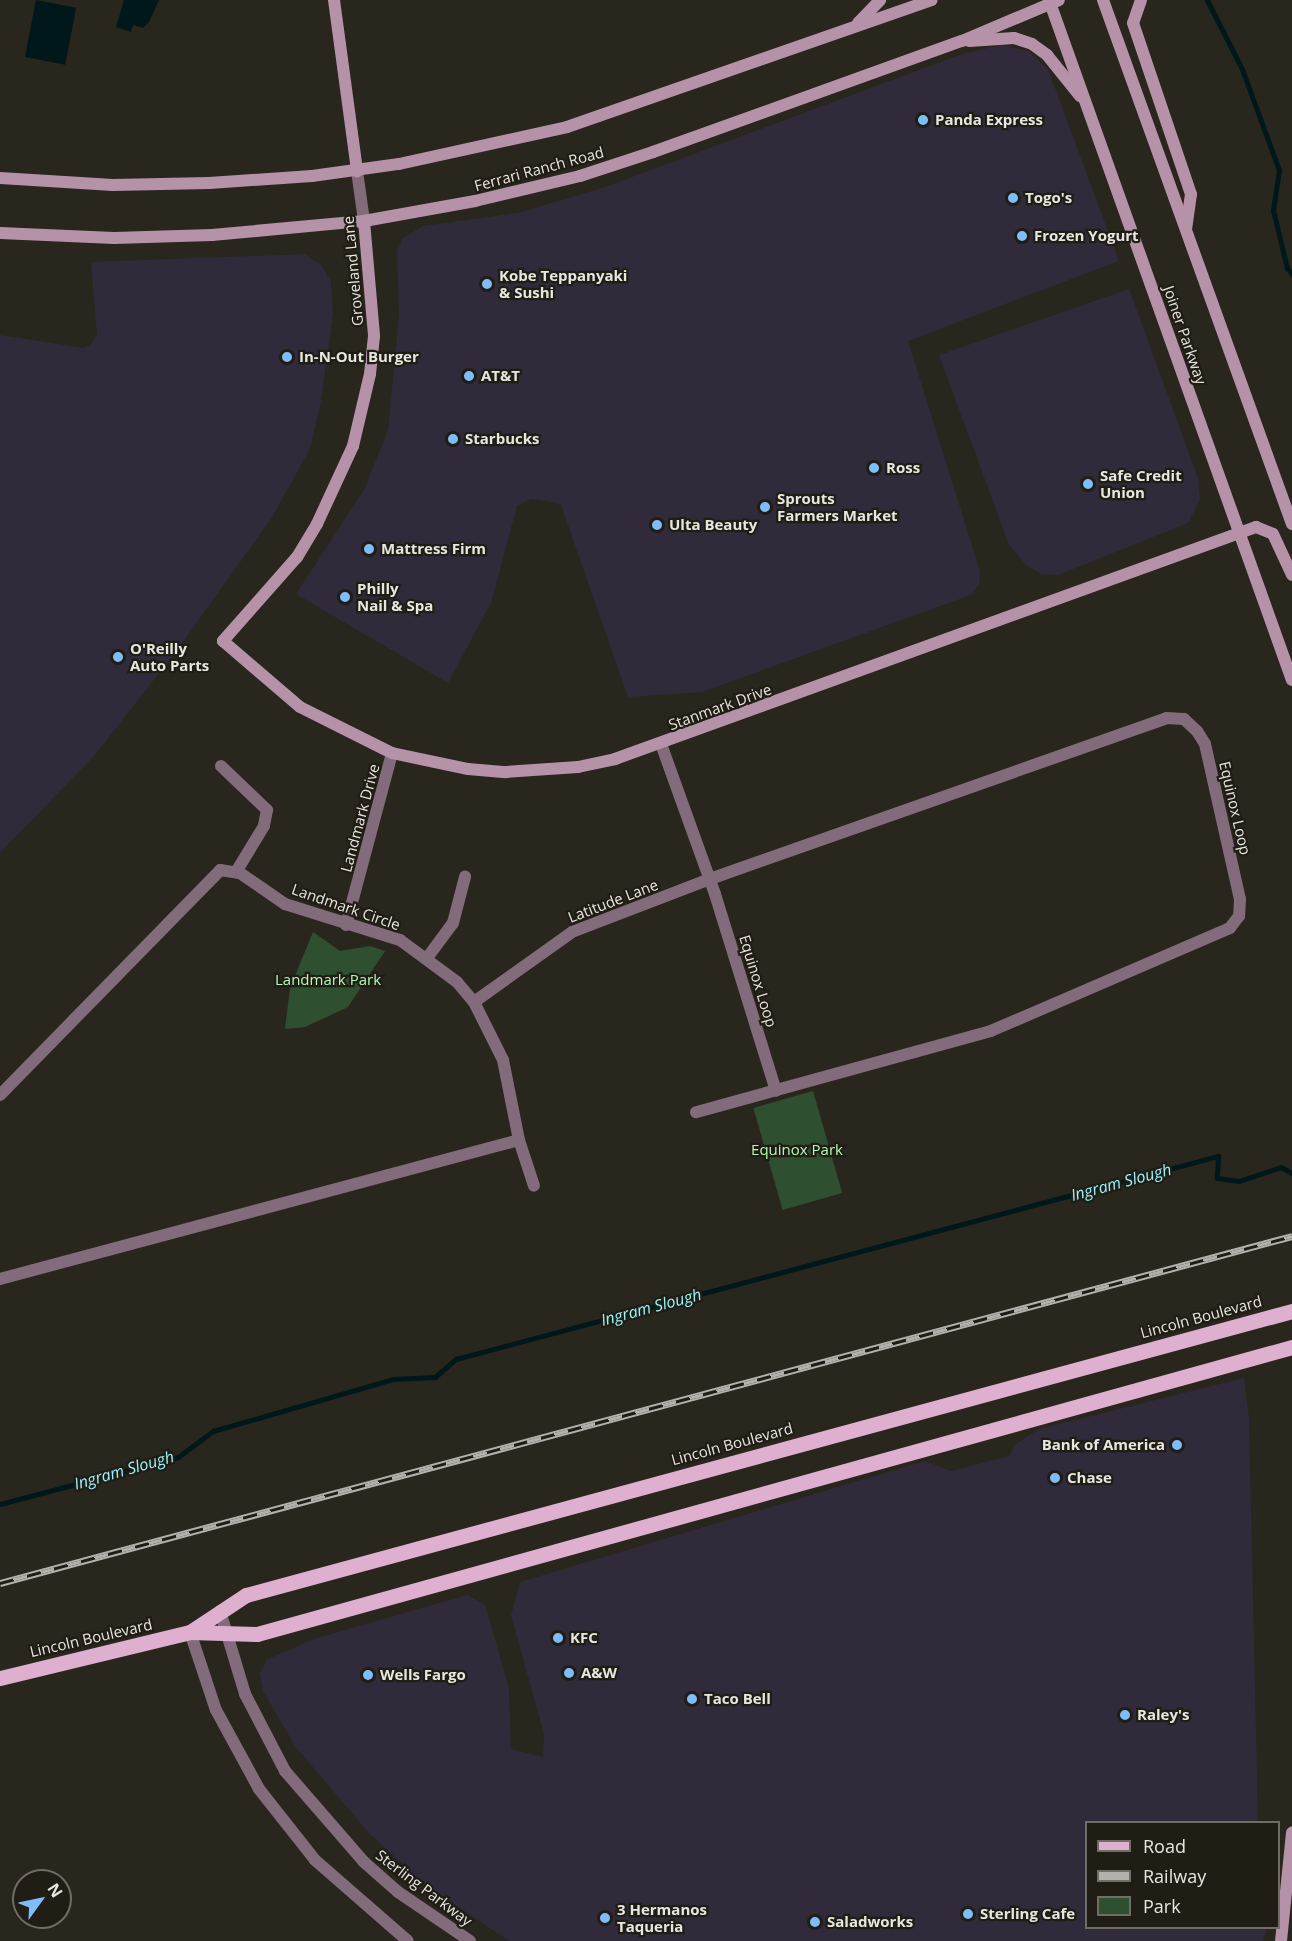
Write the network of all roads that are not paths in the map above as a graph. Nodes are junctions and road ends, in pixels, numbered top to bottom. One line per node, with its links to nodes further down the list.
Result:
1 (334, 0): 10 (main road, Groveland Lane)
2 (880, 0): 7 (main road)
3 (932, 0): 7 (main road)
4 (1103, 0): 13 (main road)
5 (1141, 0): 13 (main road)
6 (1053, 1): 8 (main road, Ferrari Ranch Road); 9 (main road, Joiner Parkway)
7 (857, 24): 10 (main road)
8 (962, 41): 9 (main road); 12 (main road, Ferrari Ranch Road)
9 (1086, 104): 16 (main road, Joiner Parkway)
10 (357, 171): 11 (main road); 12 (street, Groveland Lane)
11 (0, 178)
12 (364, 221): 14 (main road, Ferrari Ranch Road); 18 (main road, Groveland Lane)
13 (1186, 230): 15 (main road)
14 (0, 233)
15 (1292, 524)
16 (1239, 535): 17 (main road, Stanmark Drive); 19 (main road, Joiner Parkway); 20 (main road, Stanmark Drive)
17 (1292, 575)
18 (223, 641): 21 (main road, Stanmark Drive)
19 (1292, 680)
20 (661, 744): 21 (main road, Stanmark Drive); 25 (street, Equinox Loop)
21 (393, 753): 26 (street, Landmark Drive)
22 (221, 766): 23 (street)
23 (236, 872): 26 (street, Landmark Circle); 30 (street)
24 (465, 877): 27 (street)
25 (710, 879): 28 (street, Latitude Lane); 29 (street, Equinox Loop); 29 (street, Equinox Loop)
26 (346, 925): 27 (street, Landmark Circle)
27 (427, 958): 28 (street, Landmark Circle)
28 (474, 1002): 32 (street, Landmark Circle)
29 (776, 1091): 31 (street, Equinox Loop)
30 (0, 1095)
31 (696, 1112)
32 (519, 1140): 33 (street, Landmark Circle); 34 (street)
33 (534, 1186)
34 (0, 1279)
35 (1292, 1311): 37 (main road, Lincoln Boulevard)
36 (1292, 1347): 39 (main road, Lincoln Boulevard)
37 (220, 1611): 38 (main road, Lincoln Boulevard); 39 (street, Sterling Parkway)
38 (190, 1632): 39 (main road, Lincoln Boulevard); 40 (main road, Lincoln Boulevard); 42 (street)
39 (227, 1633): 43 (street, Sterling Parkway)
40 (0, 1678)
41 (1292, 1833): 44 (main road)
42 (408, 1941)
43 (470, 1941)
44 (1281, 1941)

